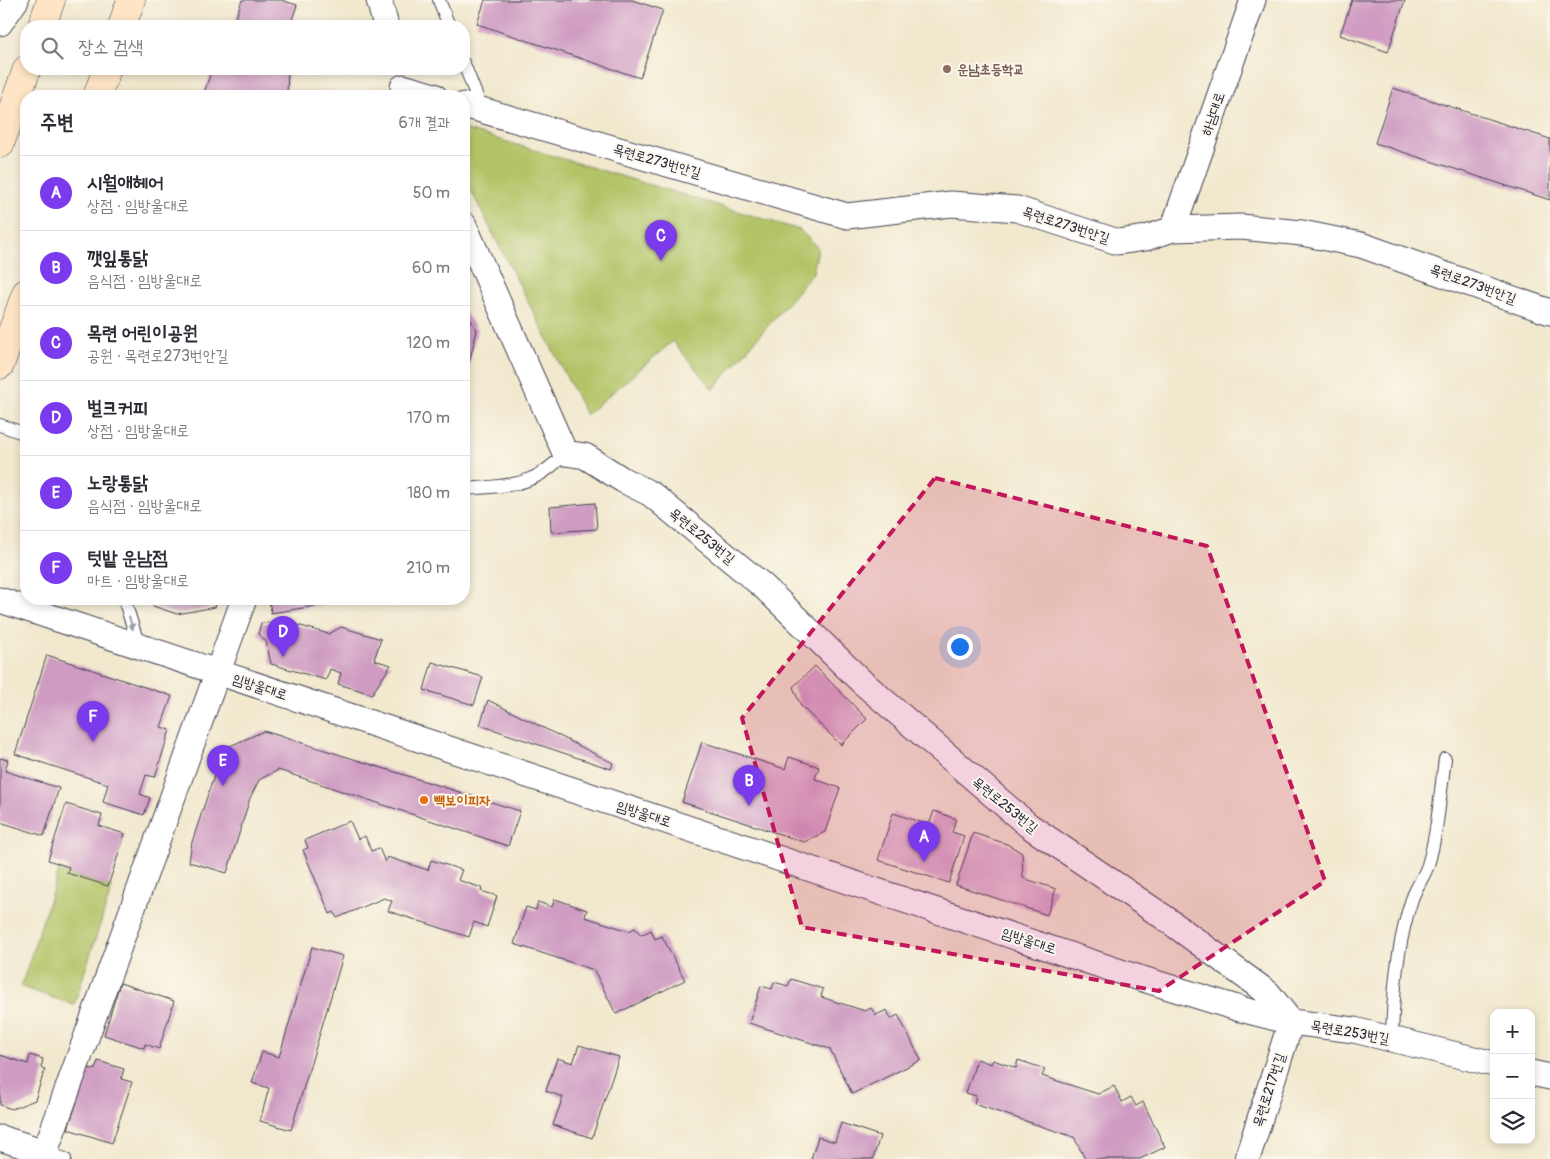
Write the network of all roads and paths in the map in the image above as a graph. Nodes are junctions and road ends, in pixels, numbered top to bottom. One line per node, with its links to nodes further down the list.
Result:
1 (16, 0): 11 (street)
2 (51, 0): 7 (main road)
3 (131, 0): 8 (main road)
4 (379, 0): 9 (street)
5 (439, 0): 10 (lane)
6 (1253, 0): 22 (street, 하남대로)
7 (44, 20)
8 (124, 20)
9 (384, 20)
10 (447, 20)
11 (0, 23)
12 (25, 75): 21 (main road)
13 (105, 75): 16 (main road)
14 (466, 75): 18 (lane)
15 (403, 84): 17 (street)
16 (99, 90)
17 (418, 90)
18 (469, 90)
19 (470, 93): 20 (lane)
20 (473, 107): 22 (street, 목련로273번안길)
21 (0, 144)
22 (1173, 229): 25 (street, 목련로273번안길)
23 (470, 239): 29 (street)
24 (20, 310): 26 (main road)
25 (1550, 312)
26 (0, 365)
27 (0, 425): 28 (lane)
28 (20, 432)
29 (565, 453): 30 (lane); 37 (street, 목련로253번길)
30 (470, 487)
31 (0, 600): 34 (street, 임방울대로)
32 (126, 605): 34 (lane, one-way to 34)
33 (242, 605): 35 (street)
34 (139, 646): 35 (street, 임방울대로)
35 (217, 673): 37 (street, 임방울대로); 43 (street)
36 (1445, 759): 38 (lane)
37 (1291, 1022): 38 (street, 목련로253번길); 44 (street, 목련로217번길)
38 (1392, 1039): 39 (street, 목련로253번길)
39 (1490, 1063)
40 (1535, 1074): 41 (street)
41 (1550, 1077)
42 (0, 1138): 43 (street)
43 (55, 1156)
44 (1246, 1159)

